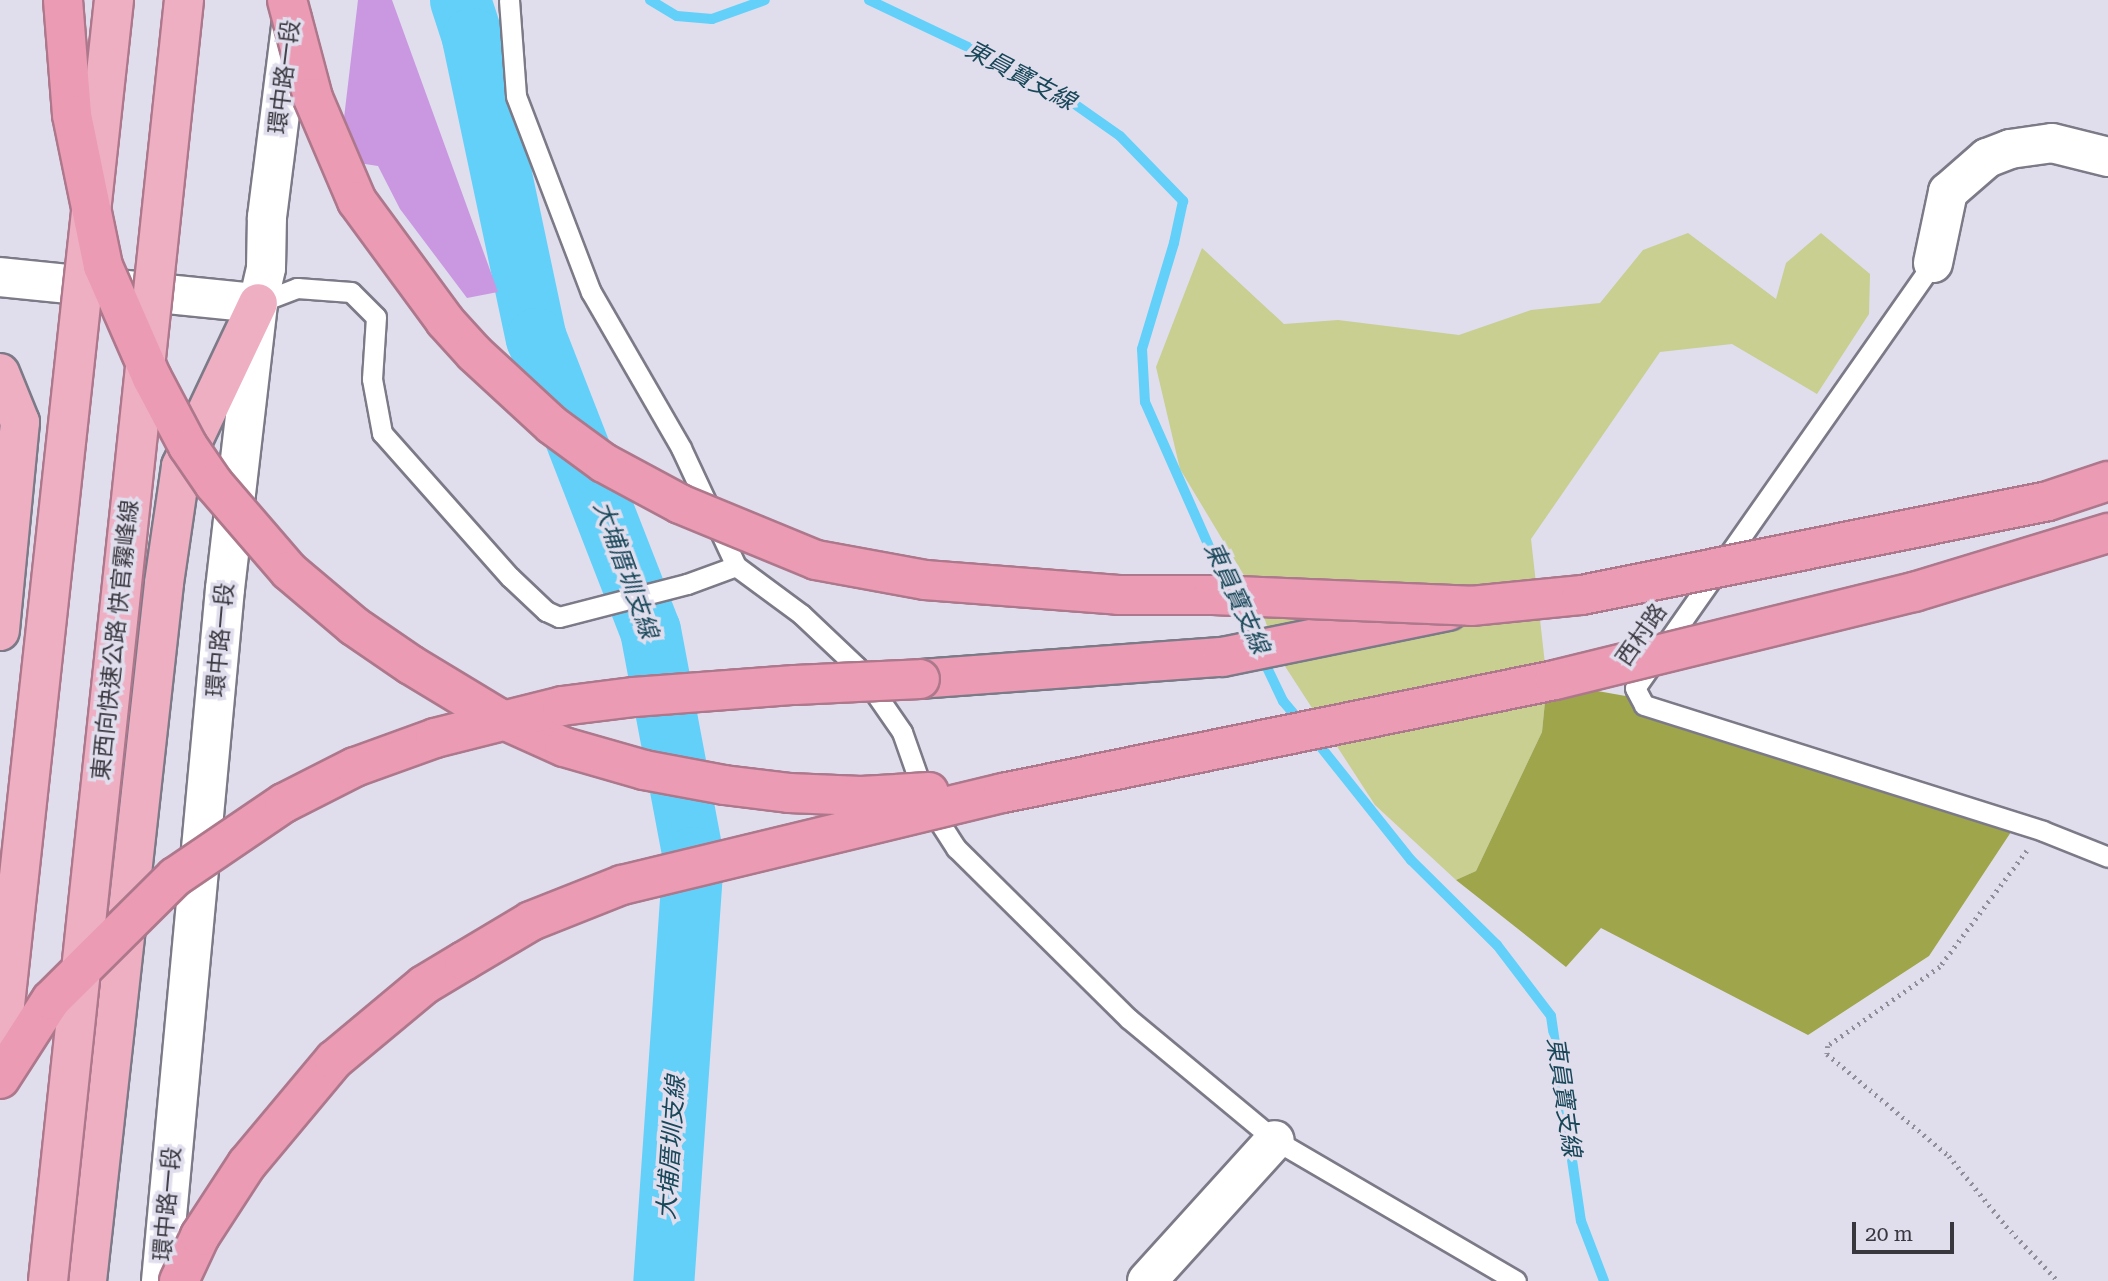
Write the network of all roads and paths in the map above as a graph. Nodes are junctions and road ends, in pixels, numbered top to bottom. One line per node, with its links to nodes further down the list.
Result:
1 (63, 0): 17 (highway, bridge)
2 (114, 0): 20 (highway, bridge)
3 (184, 0): 23 (highway, 東西向快速公路 快官霧峰線, bridge)
4 (287, 0): 15 (highway, bridge)
5 (295, 0): 10 (street, 環中路一段)
6 (509, 0): 14 (lane)
7 (2108, 157): 8 (street)
8 (1933, 263): 18 (lane, 西村路)
9 (0, 277): 10 (street)
10 (258, 303): 14 (lane); 24 (highway); 25 (street, 環中路一段)
11 (0, 373): 16 (highway)
12 (2108, 481): 15 (highway, bridge)
13 (2108, 533): 17 (highway, bridge)
14 (736, 566): 22 (lane)
15 (1471, 606): 21 (highway, bridge)
16 (0, 631)
17 (1003, 793): 26 (highway, bridge)
18 (2043, 831): 19 (lane, 西村路); 29 (path)
19 (2108, 857)
20 (0, 1051)
21 (0, 1079)
22 (1275, 1140): 27 (street); 28 (lane)
23 (48, 1281)
24 (87, 1281)
25 (161, 1281)
26 (179, 1281)
27 (1147, 1281)
28 (1516, 1281)
29 (2057, 1281)

